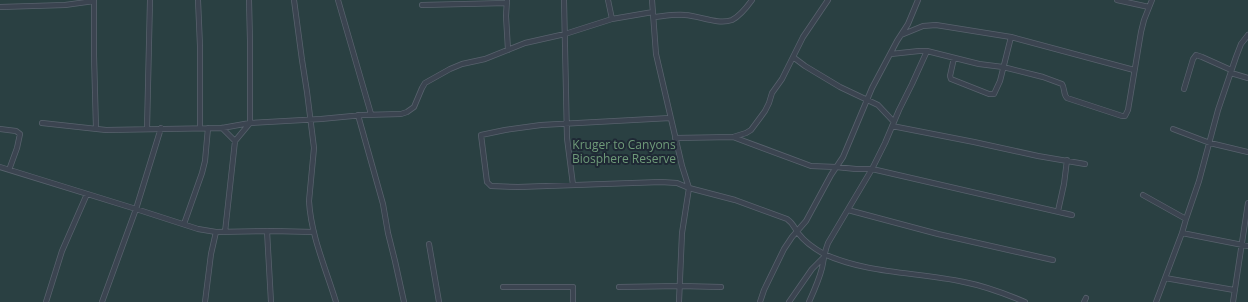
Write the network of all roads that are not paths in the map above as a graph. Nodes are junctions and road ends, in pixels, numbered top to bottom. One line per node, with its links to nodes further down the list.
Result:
1 (49, 0): 18 (street)
2 (150, 0): 47 (street)
3 (198, 0): 46 (street)
4 (249, 0): 43 (street)
5 (294, 0): 41 (street)
6 (338, 0): 38 (street)
7 (564, 0): 23 (street)
8 (608, 0): 22 (street)
9 (652, 0): 21 (street)
10 (752, 0): 21 (street)
11 (828, 0): 30 (street)
12 (918, 0): 24 (street)
13 (1117, 0): 20 (street)
14 (1152, 0): 20 (street)
15 (94, 1): 18 (street); 52 (street)
16 (507, 2): 17 (street); 27 (street)
17 (422, 5)
18 (49, 6): 19 (street)
19 (0, 7)
20 (1149, 7): 33 (street)
21 (653, 14): 22 (street); 40 (street)
22 (612, 19): 23 (street)
23 (564, 34): 27 (street); 44 (street)
24 (900, 35): 26 (street); 29 (street)
25 (1248, 36): 34 (street)
26 (1011, 37): 32 (street); 33 (street)
27 (508, 50): 38 (street)
28 (927, 51): 29 (street); 31 (street); 45 (street)
29 (891, 54): 37 (street)
30 (793, 57): 37 (street); 54 (street)
31 (954, 58): 32 (street); 32 (street)
32 (1003, 67): 33 (street)
33 (1134, 70)
34 (1231, 71): 35 (street); 36 (street); 57 (street)
35 (1248, 78)
36 (1184, 89)
37 (867, 100): 45 (street); 61 (street)
38 (370, 114): 39 (street)
39 (358, 115): 41 (street); 98 (street)
40 (670, 118): 44 (street); 55 (street)
41 (311, 120): 43 (street); 79 (street)
42 (42, 122): 52 (street)
43 (250, 123): 50 (street); 56 (street)
44 (567, 124): 65 (street); 65 (street)
45 (893, 124): 59 (street); 63 (street)
46 (200, 127): 48 (street); 49 (street)
47 (147, 128): 48 (street); 52 (street)
48 (162, 128): 70 (street)
49 (208, 128): 50 (street); 75 (street)
50 (222, 128): 56 (street)
51 (0, 129): 64 (street)
52 (96, 129)
53 (1173, 129): 57 (street)
54 (733, 137): 55 (street); 61 (street)
55 (675, 138): 66 (street)
56 (235, 141): 78 (street)
57 (1210, 143): 58 (street); 74 (street)
58 (1248, 152)
59 (1067, 160): 60 (street); 72 (street)
60 (1085, 164)
61 (836, 166): 63 (street); 80 (street)
62 (0, 167): 64 (street)
63 (872, 169): 71 (street); 72 (street)
64 (9, 170): 67 (street)
65 (573, 185): 66 (street)
66 (690, 188): 80 (street); 89 (street)
67 (87, 194): 70 (street); 93 (street)
68 (1143, 195): 74 (street)
69 (1248, 203): 83 (street)
70 (136, 209): 75 (street); 94 (street)
71 (848, 210): 85 (street); 86 (street)
72 (1058, 211): 73 (street)
73 (1072, 215)
74 (1186, 219): 81 (street)
75 (184, 224): 77 (street)
76 (267, 231): 78 (street); 79 (street); 96 (street)
77 (216, 232): 78 (street); 95 (street)
78 (225, 232)
79 (314, 232): 97 (street)
80 (798, 232): 85 (street); 102 (street)
81 (1182, 233): 83 (street); 87 (street)
82 (428, 244): 99 (street)
83 (1241, 244): 84 (street); 92 (street)
84 (1248, 246)
85 (823, 256): 103 (street); 104 (street); 105 (street)
86 (1053, 260)
87 (1165, 278): 92 (street); 106 (street)
88 (619, 286): 89 (street)
89 (680, 286): 91 (street); 101 (street)
90 (503, 287): 100 (street)
91 (721, 287)
92 (1234, 290): 107 (street)
93 (46, 302)
94 (102, 302)
95 (205, 302)
96 (271, 302)
97 (336, 302)
98 (404, 302)
99 (439, 302)
100 (574, 302)
101 (679, 302)
102 (760, 302)
103 (789, 302)
104 (809, 302)
105 (1025, 302)
106 (1156, 302)
107 (1232, 302)

